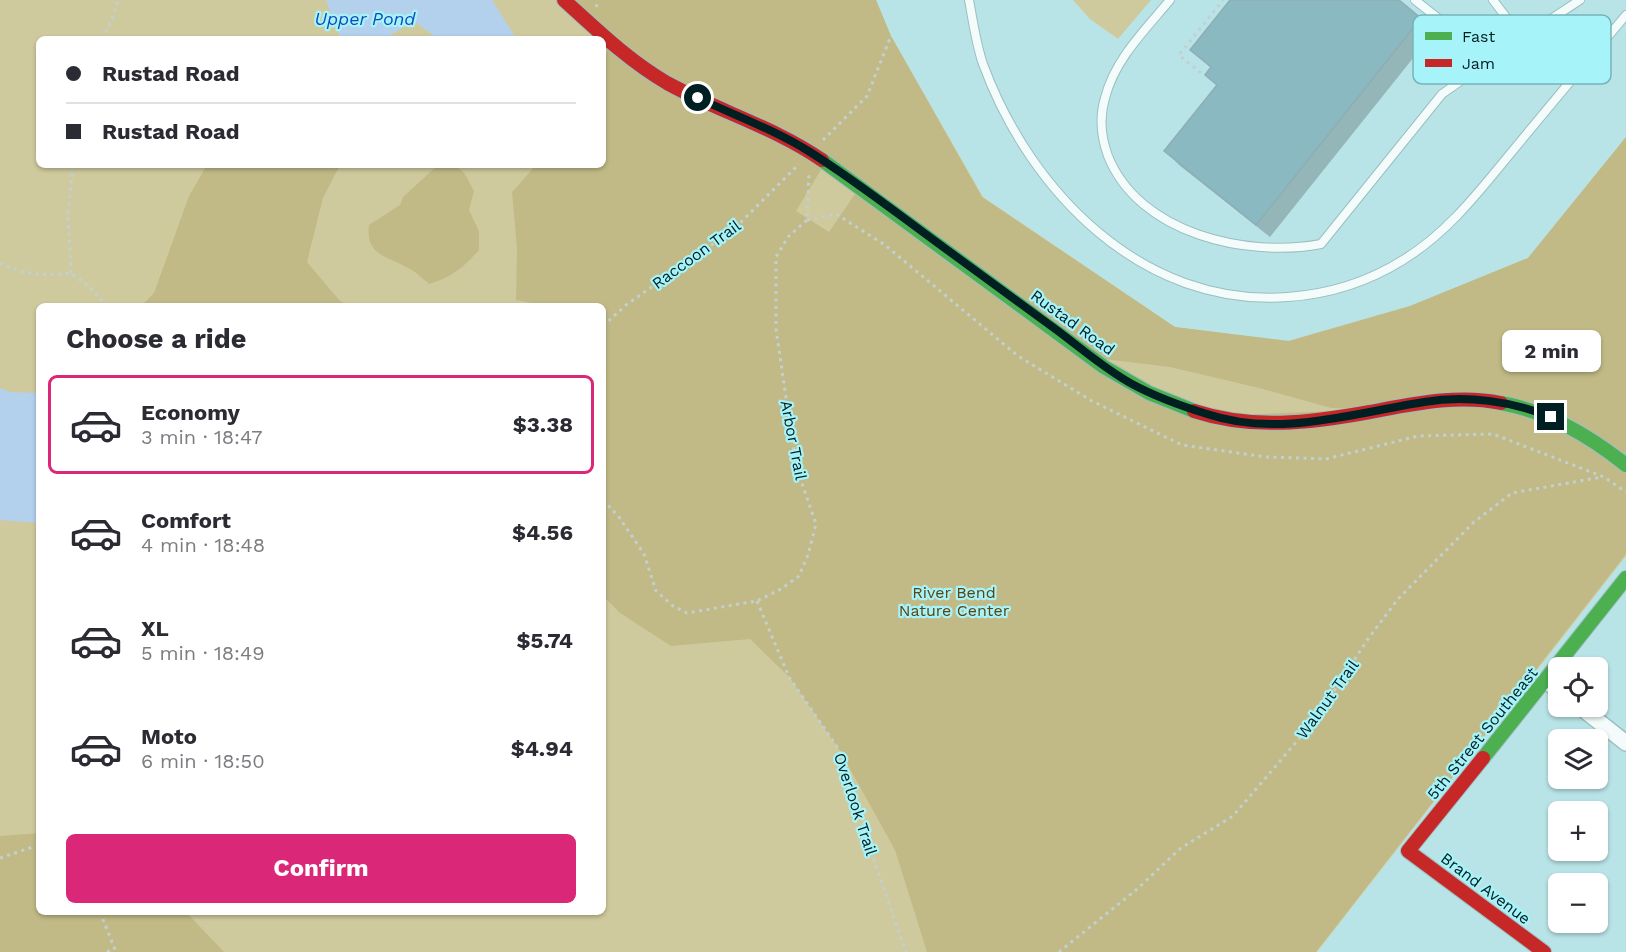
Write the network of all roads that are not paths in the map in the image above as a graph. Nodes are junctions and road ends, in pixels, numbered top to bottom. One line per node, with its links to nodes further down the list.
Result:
1 (564, 0): 12 (street, Rustad Road)
2 (969, 0): 15 (lane)
3 (1170, 0): 14 (lane)
4 (1415, 0): 7 (lane)
5 (1493, 0): 8 (lane)
6 (1580, 0): 9 (lane)
7 (1434, 15)
8 (1504, 15)
9 (1557, 15)
10 (1626, 15): 11 (lane)
11 (1611, 33)
12 (604, 36)
13 (606, 37): 16 (street, Rustad Road)
14 (1456, 84)
15 (1568, 84)
16 (1626, 465)
17 (1626, 578): 18 (street, 5th Street Southeast)
18 (1546, 681): 21 (street, 5th Street Southeast)
19 (1593, 717): 20 (street)
20 (1626, 743)
21 (1408, 851): 22 (street, Brand Avenue)
22 (1544, 952)

